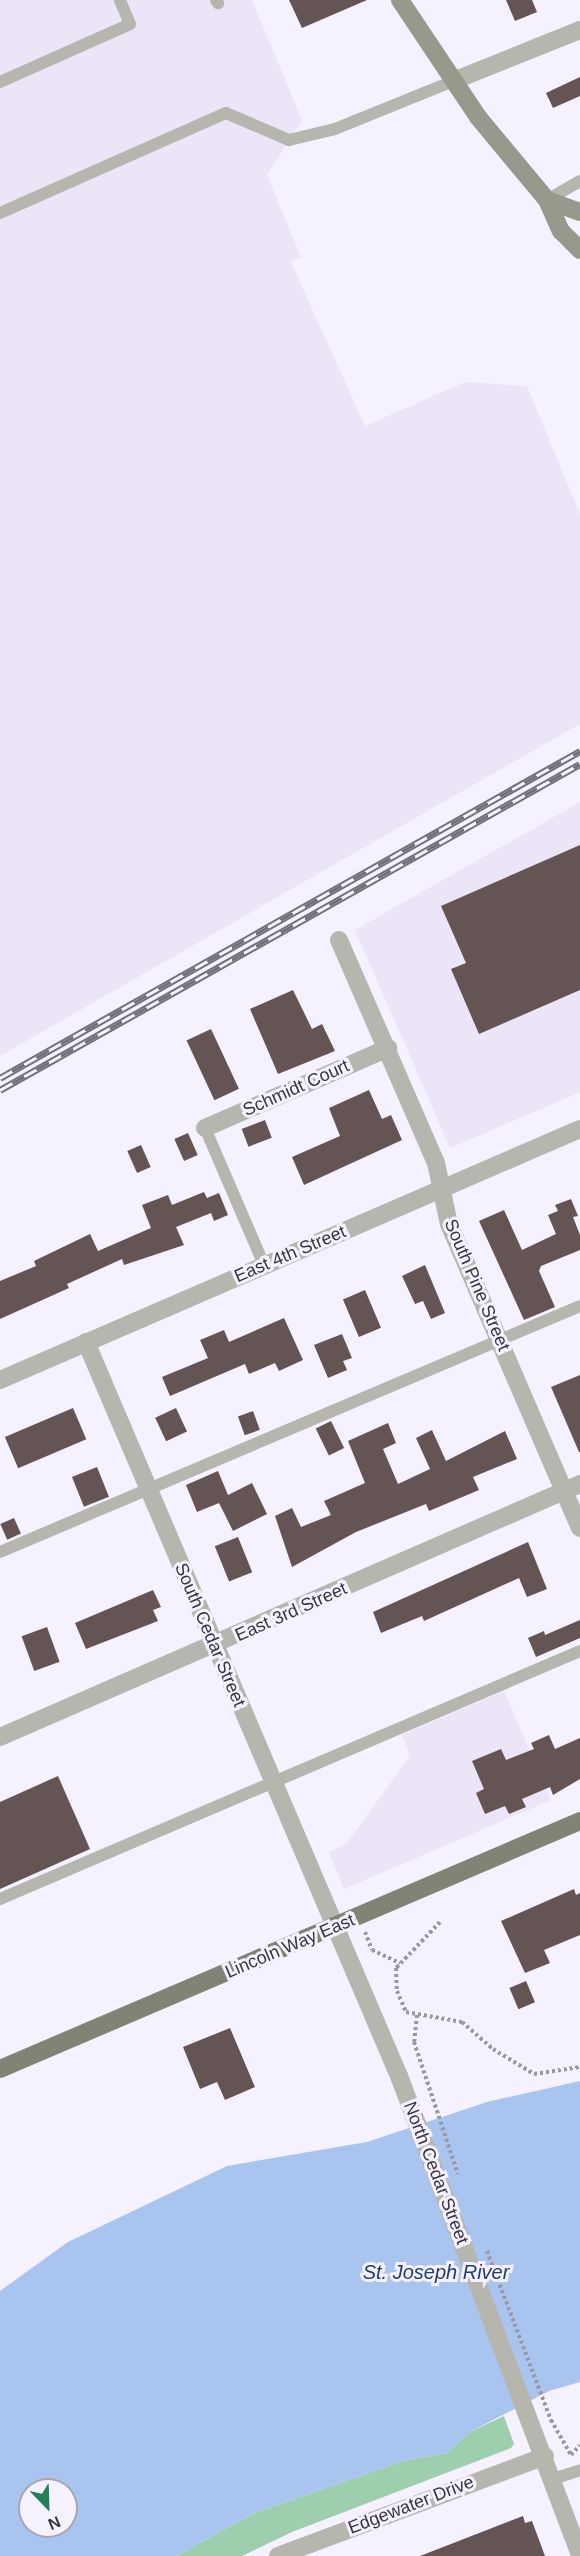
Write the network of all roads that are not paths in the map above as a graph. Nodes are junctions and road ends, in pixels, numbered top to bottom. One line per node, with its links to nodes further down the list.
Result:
1 (120, 0): 5 (lane)
2 (400, 0): 4 (main road)
3 (580, 30): 4 (street)
4 (453, 81): 7 (main road); 9 (lane)
5 (0, 82)
6 (580, 182): 7 (lane)
7 (547, 200): 8 (main road); 10 (main road)
8 (580, 212)
9 (0, 213)
10 (580, 250)
11 (339, 940): 12 (street, South Pine Street)
12 (388, 1048): 13 (street, Schmidt Court); 15 (street, South Pine Street)
13 (205, 1128): 16 (lane)
14 (580, 1129): 15 (street, East 4th Street)
15 (441, 1189): 16 (street, East 4th Street); 18 (street, South Pine Street)
16 (264, 1265): 19 (street, East 4th Street)
17 (580, 1306): 18 (lane)
18 (500, 1341): 21 (lane); 22 (street, South Pine Street)
19 (86, 1342): 20 (street, East 4th Street); 21 (street, South Cedar Street)
20 (0, 1380)
21 (148, 1488): 24 (lane); 25 (street, South Cedar Street)
22 (572, 1488): 23 (street, South Pine Street); 25 (street, East 3rd Street)
23 (580, 1528)
24 (0, 1552)
25 (215, 1645): 27 (street, East 3rd Street); 28 (street, South Cedar Street)
26 (580, 1651): 28 (lane)
27 (0, 1737)
28 (271, 1781): 30 (lane); 31 (street, South Cedar Street)
29 (580, 1821): 31 (main road, Lincoln Way East)
30 (0, 1899)
31 (334, 1928): 32 (main road, Lincoln Way East); 33 (street, North Cedar Street)
32 (0, 2069)
33 (542, 2449): 35 (street, North Cedar Street); 36 (street, Edgewater Drive)
34 (580, 2470): 35 (lane)
35 (553, 2479): 37 (street, North Cedar Street)
36 (278, 2556)
37 (580, 2556)

